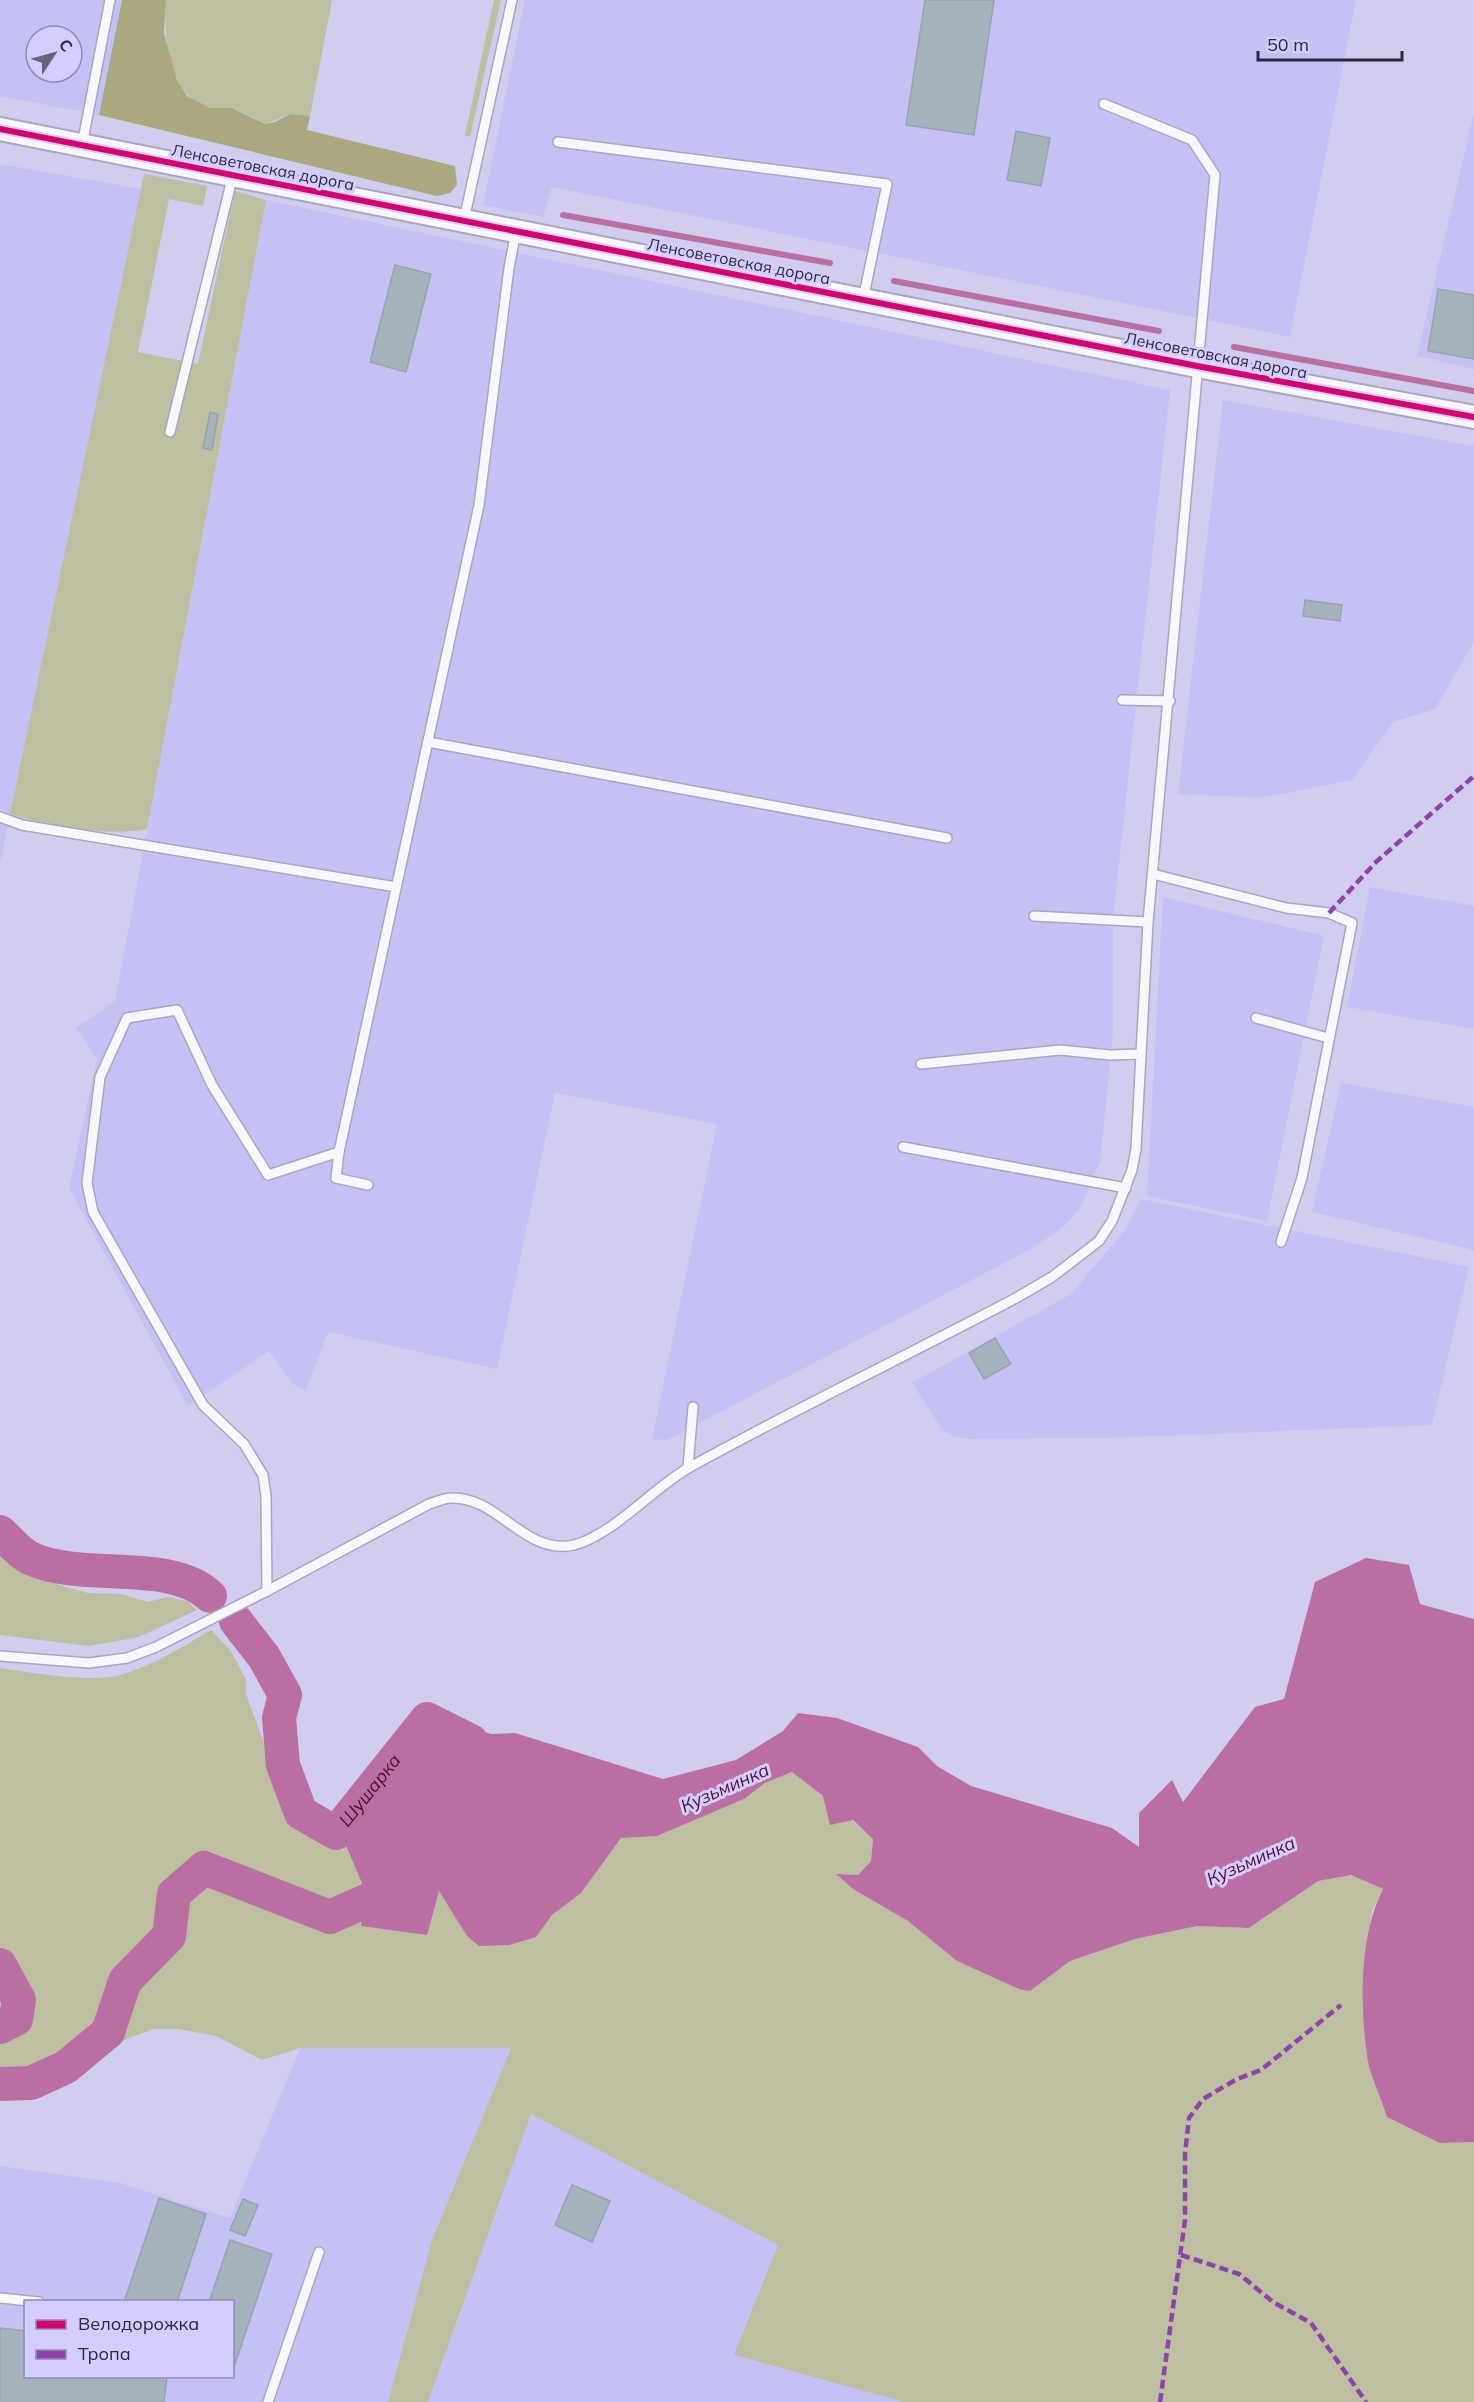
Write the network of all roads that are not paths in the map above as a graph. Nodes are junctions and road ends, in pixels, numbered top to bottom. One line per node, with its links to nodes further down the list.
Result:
1 (110, 0): 6 (lane)
2 (512, 0): 8 (lane)
3 (1104, 104): 11 (lane)
4 (0, 129): 6 (street, Ленсоветовская дорога)
5 (558, 142): 10 (lane)
6 (82, 145): 7 (street, Ленсоветовская дорога)
7 (233, 175): 8 (street, Ленсоветовская дорога); 13 (lane)
8 (464, 220): 9 (street, Ленсоветовская дорога)
9 (516, 231): 10 (street, Ленсоветовская дорога); 16 (lane)
10 (863, 300): 11 (street, Ленсоветовская дорога)
11 (1197, 366): 12 (street, Ленсоветовская дорога); 15 (lane)
12 (1474, 417)
13 (170, 432)
14 (1122, 700): 15 (lane)
15 (1170, 701): 19 (lane)
16 (428, 742): 18 (lane); 20 (lane)
17 (0, 817): 20 (lane)
18 (947, 838)
19 (1153, 874): 22 (lane); 24 (lane)
20 (396, 887): 28 (lane)
21 (1034, 916): 22 (lane)
22 (1148, 922): 25 (lane)
23 (1256, 1018): 24 (lane)
24 (1328, 1038): 31 (lane)
25 (1140, 1054): 26 (lane); 30 (lane)
26 (921, 1065)
27 (903, 1147): 30 (lane)
28 (339, 1152): 29 (lane); 34 (lane)
29 (368, 1185)
30 (1126, 1188): 33 (lane)
31 (1281, 1242)
32 (693, 1407): 33 (lane)
33 (688, 1468): 34 (lane)
34 (267, 1591): 35 (lane)
35 (0, 1656)
36 (319, 2252): 39 (lane)
37 (0, 2298): 38 (lane)
38 (26, 2300)
39 (268, 2402)

